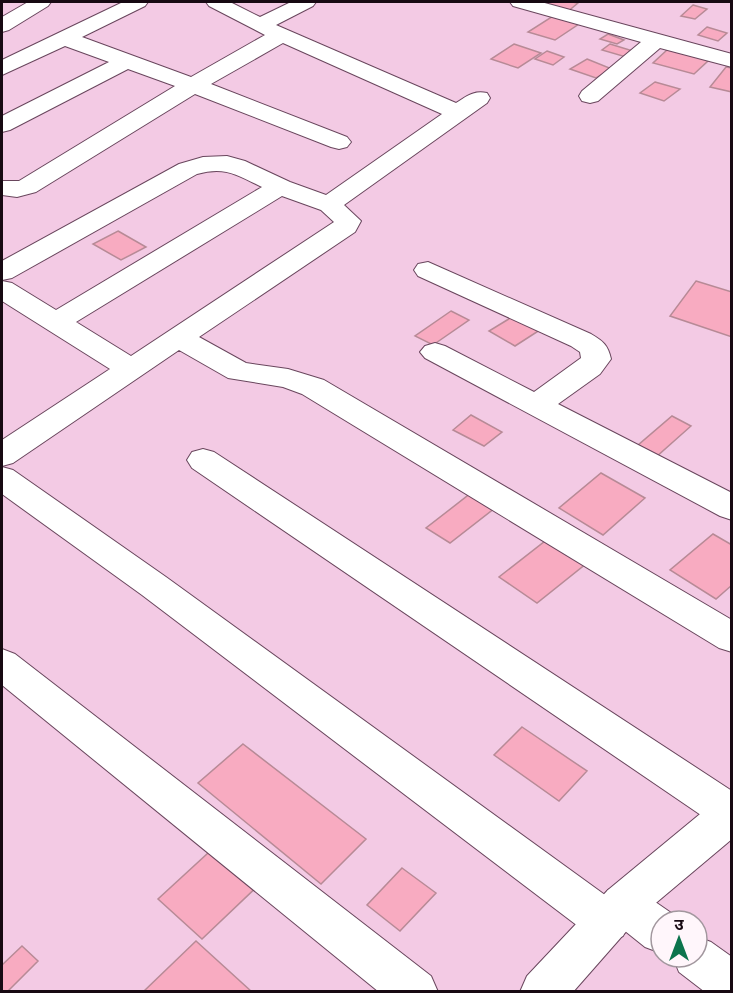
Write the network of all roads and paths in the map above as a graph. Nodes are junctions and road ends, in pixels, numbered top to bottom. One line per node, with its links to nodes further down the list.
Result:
1 (41, 2): 9 (street)
2 (138, 2): 11 (street)
3 (216, 2): 8 (street)
4 (306, 2): 8 (street)
5 (520, 2): 7 (street)
6 (593, 2): 7 (street)
7 (571, 16): 12 (street)
8 (259, 25): 10 (street)
9 (2, 26)
10 (281, 35): 16 (street); 22 (street)
11 (64, 38): 13 (street); 15 (street)
12 (655, 41): 14 (street); 17 (street)
13 (127, 61): 16 (street); 18 (street)
14 (732, 61)
15 (2, 68)
16 (193, 85): 19 (street); 21 (street)
17 (590, 96)
18 (2, 125)
19 (339, 142)
20 (280, 187): 22 (street); 24 (street); 26 (street)
21 (2, 188)
22 (330, 205): 27 (street)
23 (428, 270): 30 (street)
24 (2, 272)
25 (2, 289): 26 (street)
26 (57, 322): 29 (street)
27 (178, 338): 29 (street); 35 (street)
28 (435, 352): 30 (street)
29 (131, 369): 31 (street)
30 (537, 404): 34 (street)
31 (2, 455)
32 (202, 460): 37 (street)
33 (2, 478): 38 (street)
34 (732, 508)
35 (732, 638)
36 (2, 664): 42 (street)
37 (732, 813): 38 (street)
38 (615, 913): 39 (street); 43 (street)
39 (649, 927)
40 (709, 967): 41 (street)
41 (732, 984)
42 (415, 992)
43 (543, 992)

